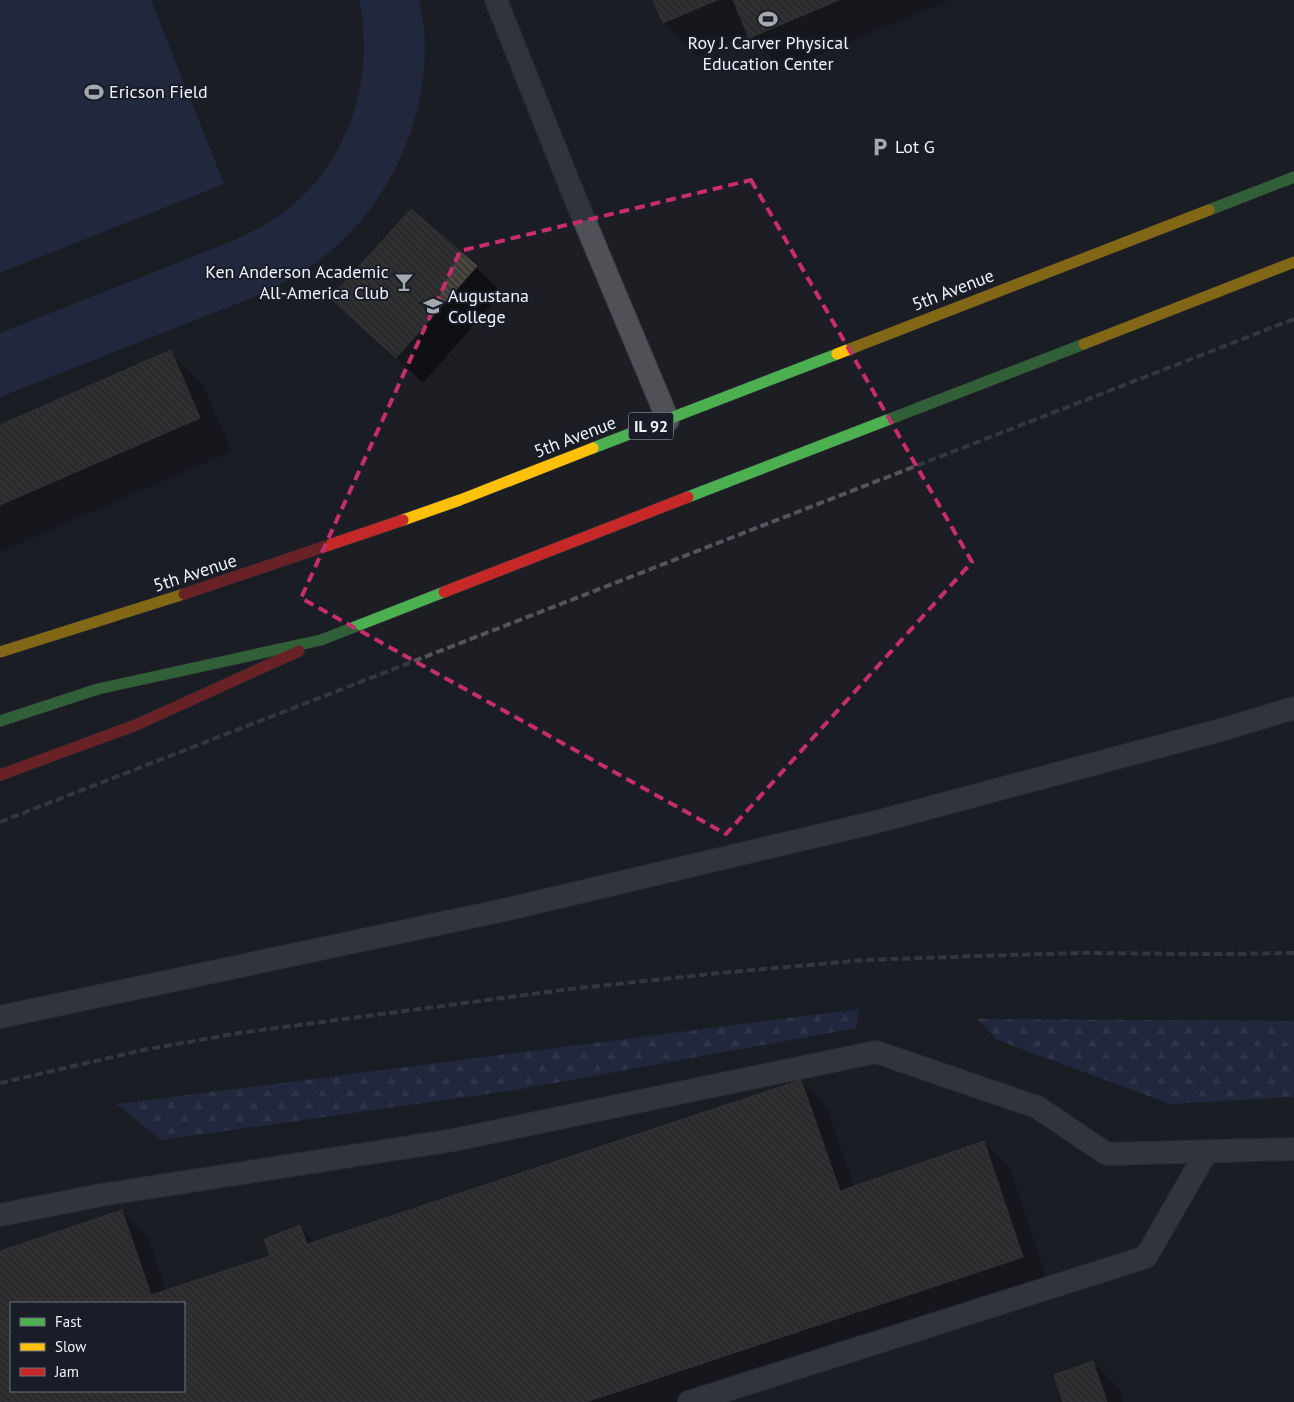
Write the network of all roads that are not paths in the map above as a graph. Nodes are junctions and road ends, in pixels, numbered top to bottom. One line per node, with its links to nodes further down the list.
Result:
1 (496, 0): 4 (lane)
2 (1294, 177): 4 (main road, 5th Avenue / IL 92)
3 (1294, 262): 5 (main road)
4 (668, 420): 6 (main road, 5th Avenue / IL 92)
5 (321, 640): 8 (main road); 9 (main road)
6 (0, 652)
7 (1294, 708): 10 (lane)
8 (0, 721)
9 (0, 775)
10 (0, 1017)
11 (1294, 1149): 12 (lane)
12 (1206, 1151): 13 (lane); 14 (lane)
13 (0, 1216)
14 (689, 1402)

